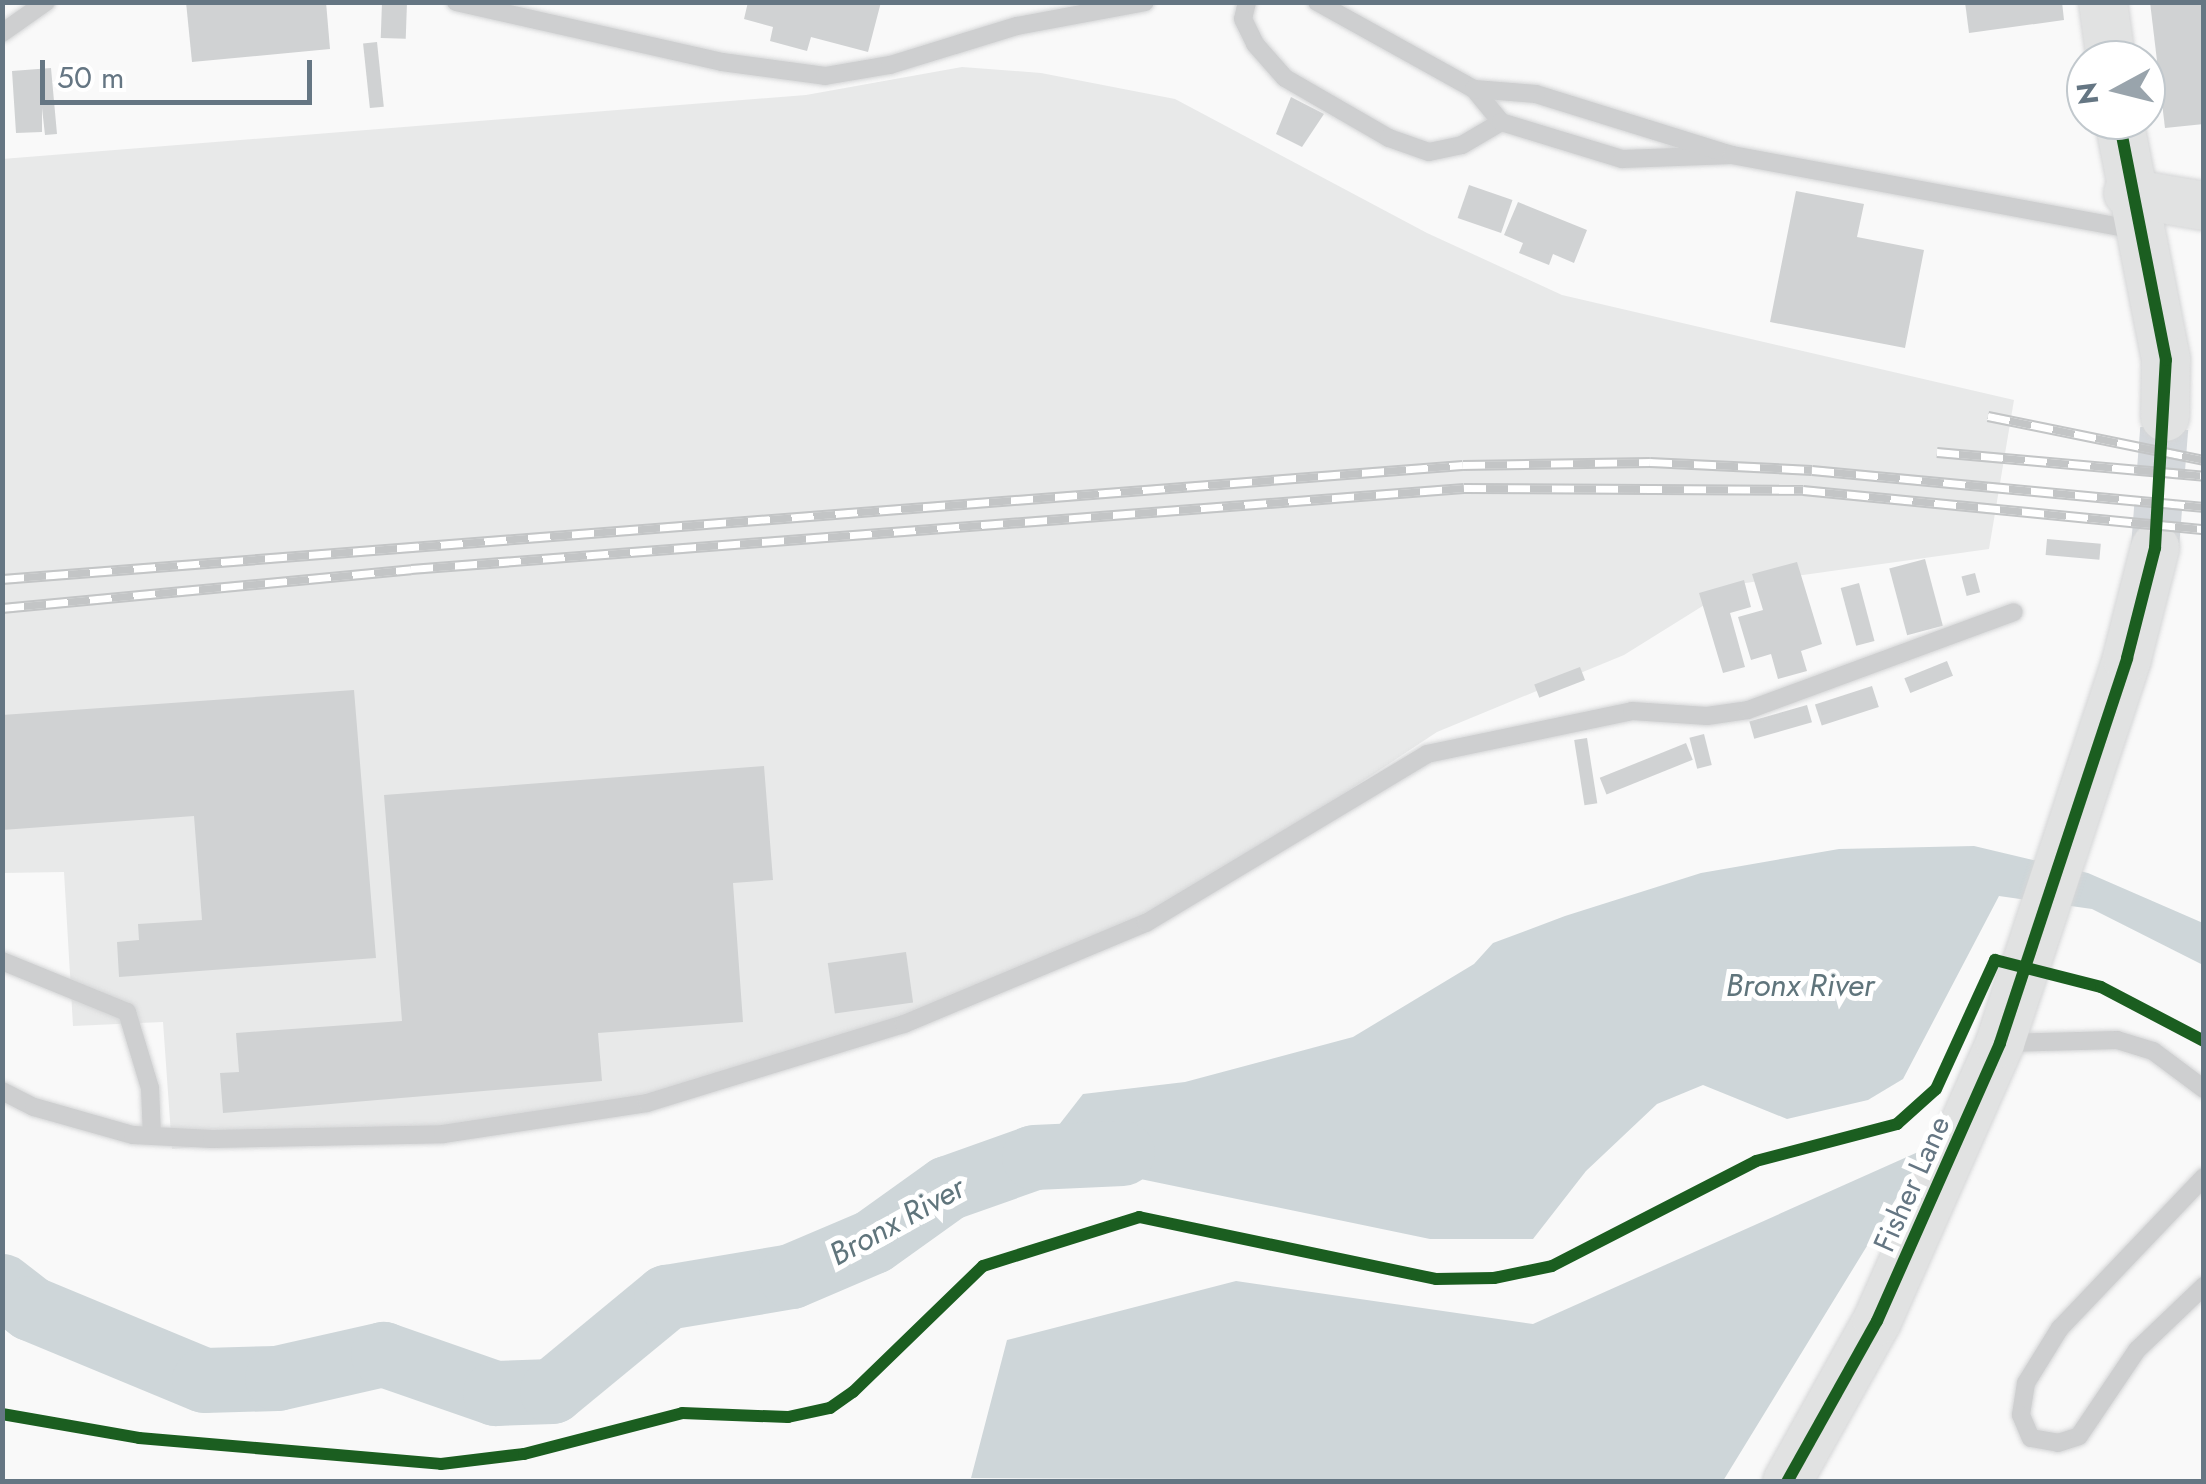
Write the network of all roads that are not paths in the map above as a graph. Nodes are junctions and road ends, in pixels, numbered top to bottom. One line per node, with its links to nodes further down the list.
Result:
1 (46, 2): 7 (lane)
2 (456, 2): 3 (lane)
3 (1145, 2)
4 (1247, 2): 10 (lane)
5 (1317, 2): 9 (lane)
6 (2104, 2): 8 (street)
7 (2, 33)
8 (2109, 40)
9 (1474, 89): 10 (lane); 12 (lane)
10 (1501, 122): 12 (lane)
11 (2121, 140): 14 (street)
12 (1732, 156): 14 (lane)
13 (2204, 206): 14 (street)
14 (2132, 212): 15 (street)
15 (2165, 416)
16 (2155, 548): 19 (street, Fisher Lane)
17 (2014, 612): 22 (lane)
18 (2, 961): 22 (lane)
19 (2000, 1043): 20 (lane); 25 (street, Fisher Lane)
20 (2204, 1089)
21 (2, 1090): 22 (lane)
22 (152, 1136)
23 (2204, 1177): 24 (lane)
24 (2204, 1286)
25 (1787, 1482)

